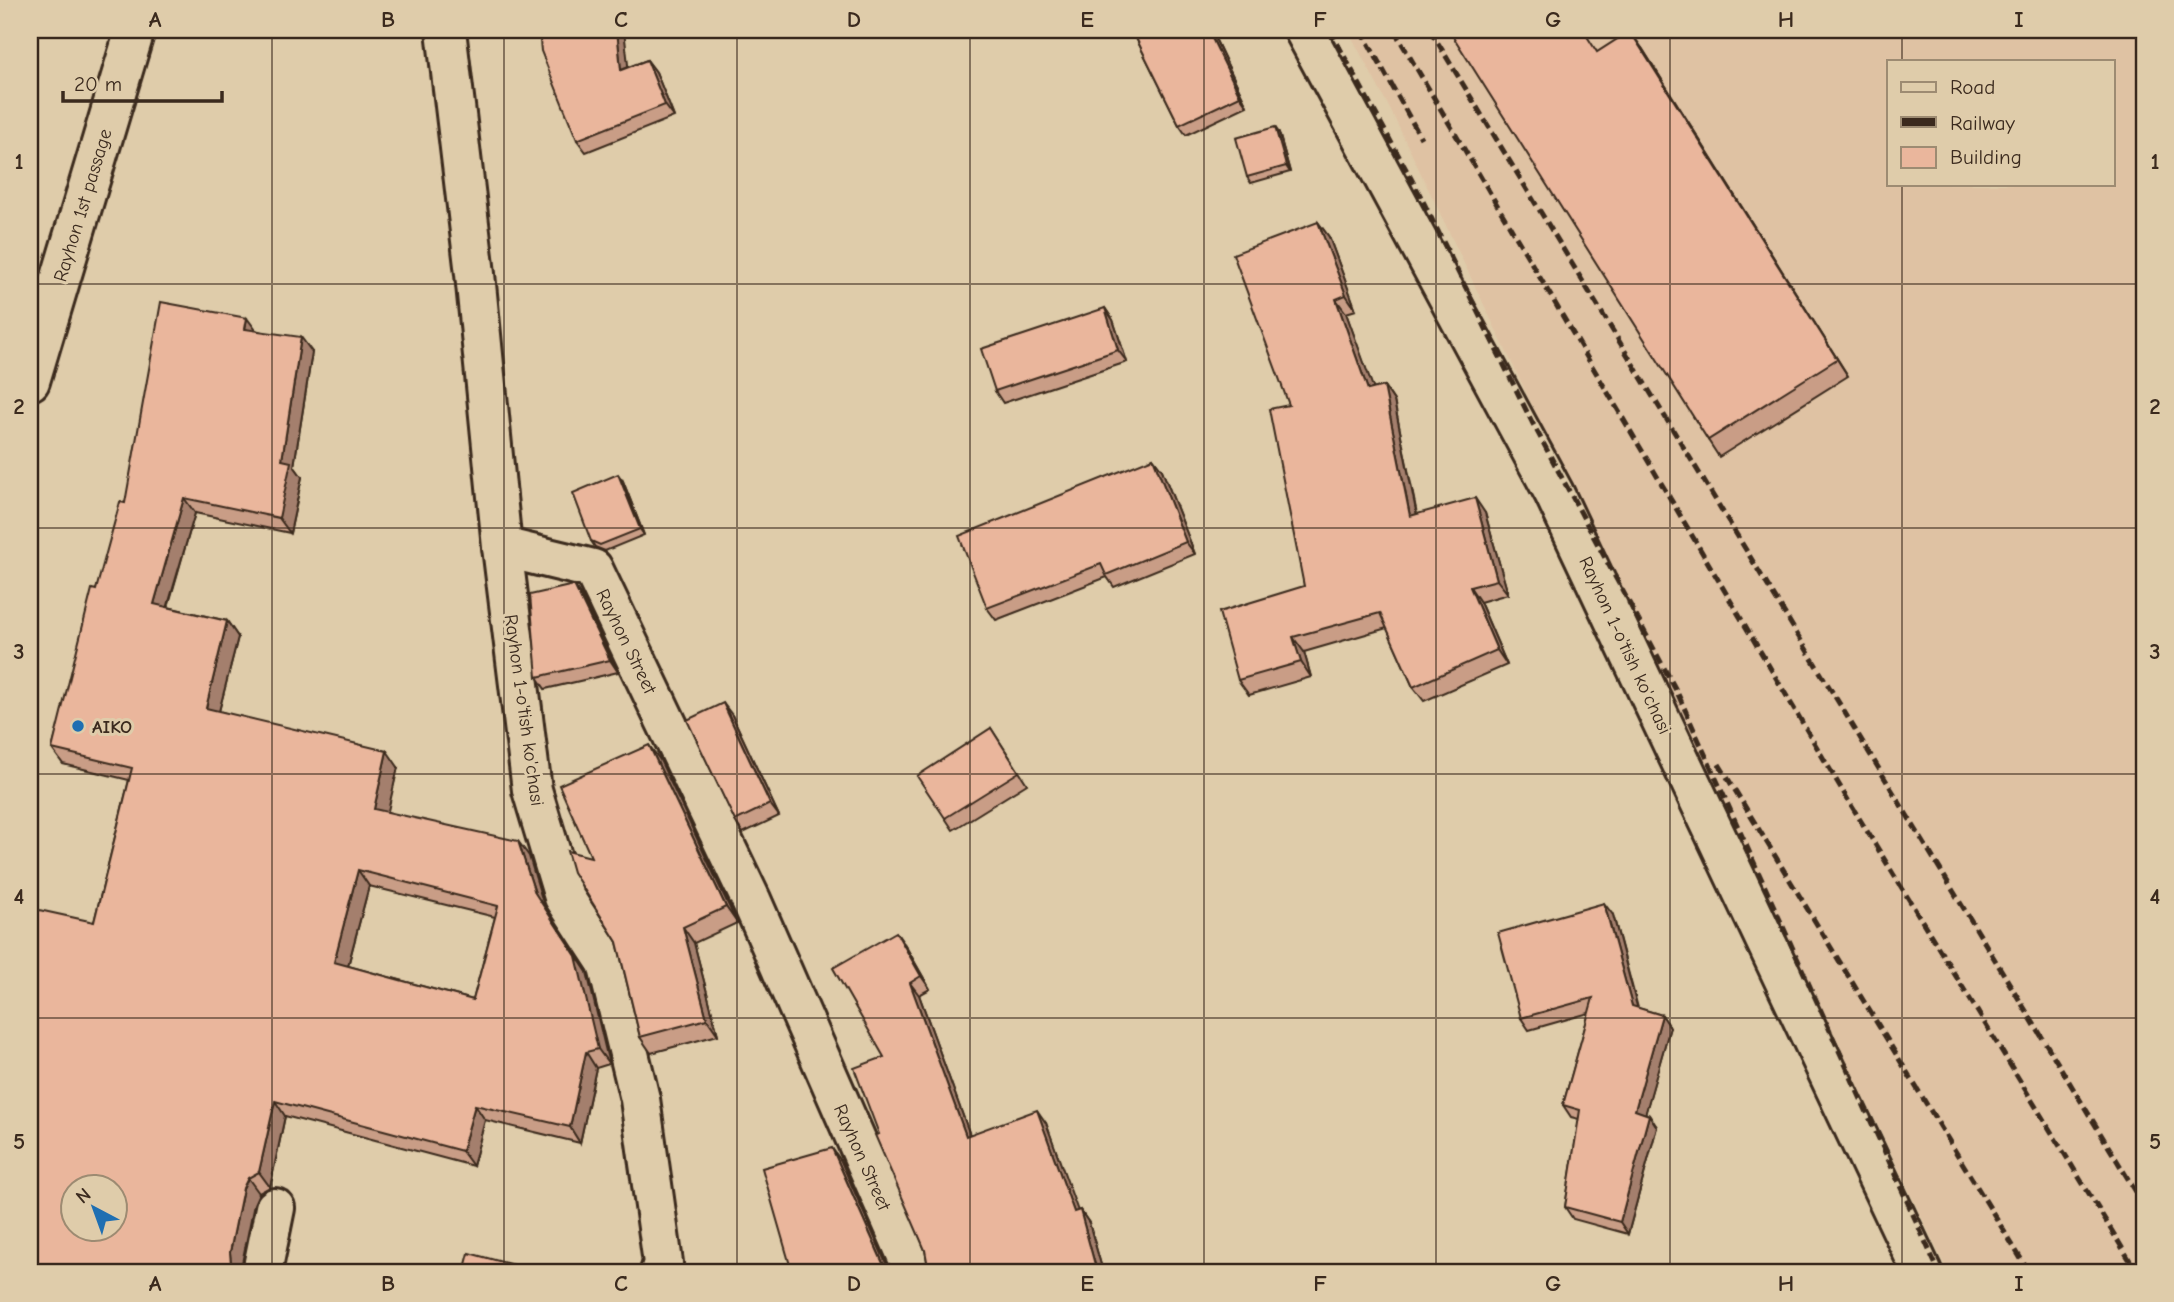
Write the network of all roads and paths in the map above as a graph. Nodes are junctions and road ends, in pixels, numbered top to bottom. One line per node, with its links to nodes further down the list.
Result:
1 (135, 30): 4 (street, Rayhon 1st passage)
2 (446, 30): 5 (street)
3 (1304, 30): 10 (street, Rayhon 1-o'tish ko'chasi)
4 (30, 381)
5 (502, 547): 8 (street, Rayhon 1-o'tish ko'chasi); 9 (street, Rayhon Street)
6 (275, 1208): 7 (street)
7 (262, 1272)
8 (660, 1272)
9 (914, 1272)
10 (1922, 1272)

